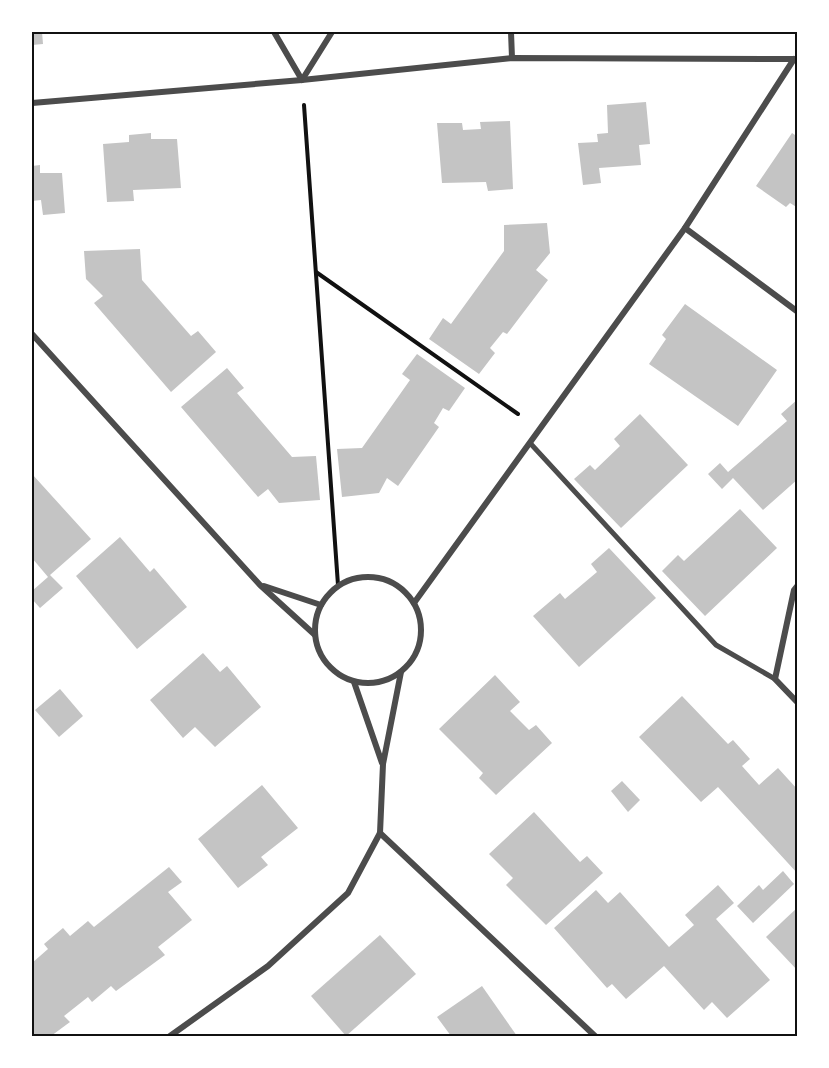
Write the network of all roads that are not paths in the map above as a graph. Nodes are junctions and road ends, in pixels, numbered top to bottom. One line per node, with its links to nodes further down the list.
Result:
1 (274, 32): 6 (street)
2 (332, 32): 6 (street)
3 (511, 32): 4 (street)
4 (513, 58): 5 (street); 6 (street)
5 (795, 59): 8 (street)
6 (302, 80): 7 (street)
7 (32, 103)
8 (685, 228): 9 (street); 11 (street)
9 (798, 312)
10 (32, 334): 12 (street)
11 (530, 443): 14 (street); 18 (street)
12 (260, 585): 15 (street); 16 (street)
13 (798, 585): 18 (street)
14 (414, 603): 15 (street); 17 (street)
15 (321, 604): 16 (street)
16 (315, 635): 19 (street)
17 (401, 672): 19 (street); 21 (street)
18 (775, 679): 20 (street)
19 (354, 682): 21 (street)
20 (798, 703)
21 (383, 764): 22 (street)
22 (380, 833): 23 (street); 24 (street)
23 (170, 1036)
24 (594, 1036)

